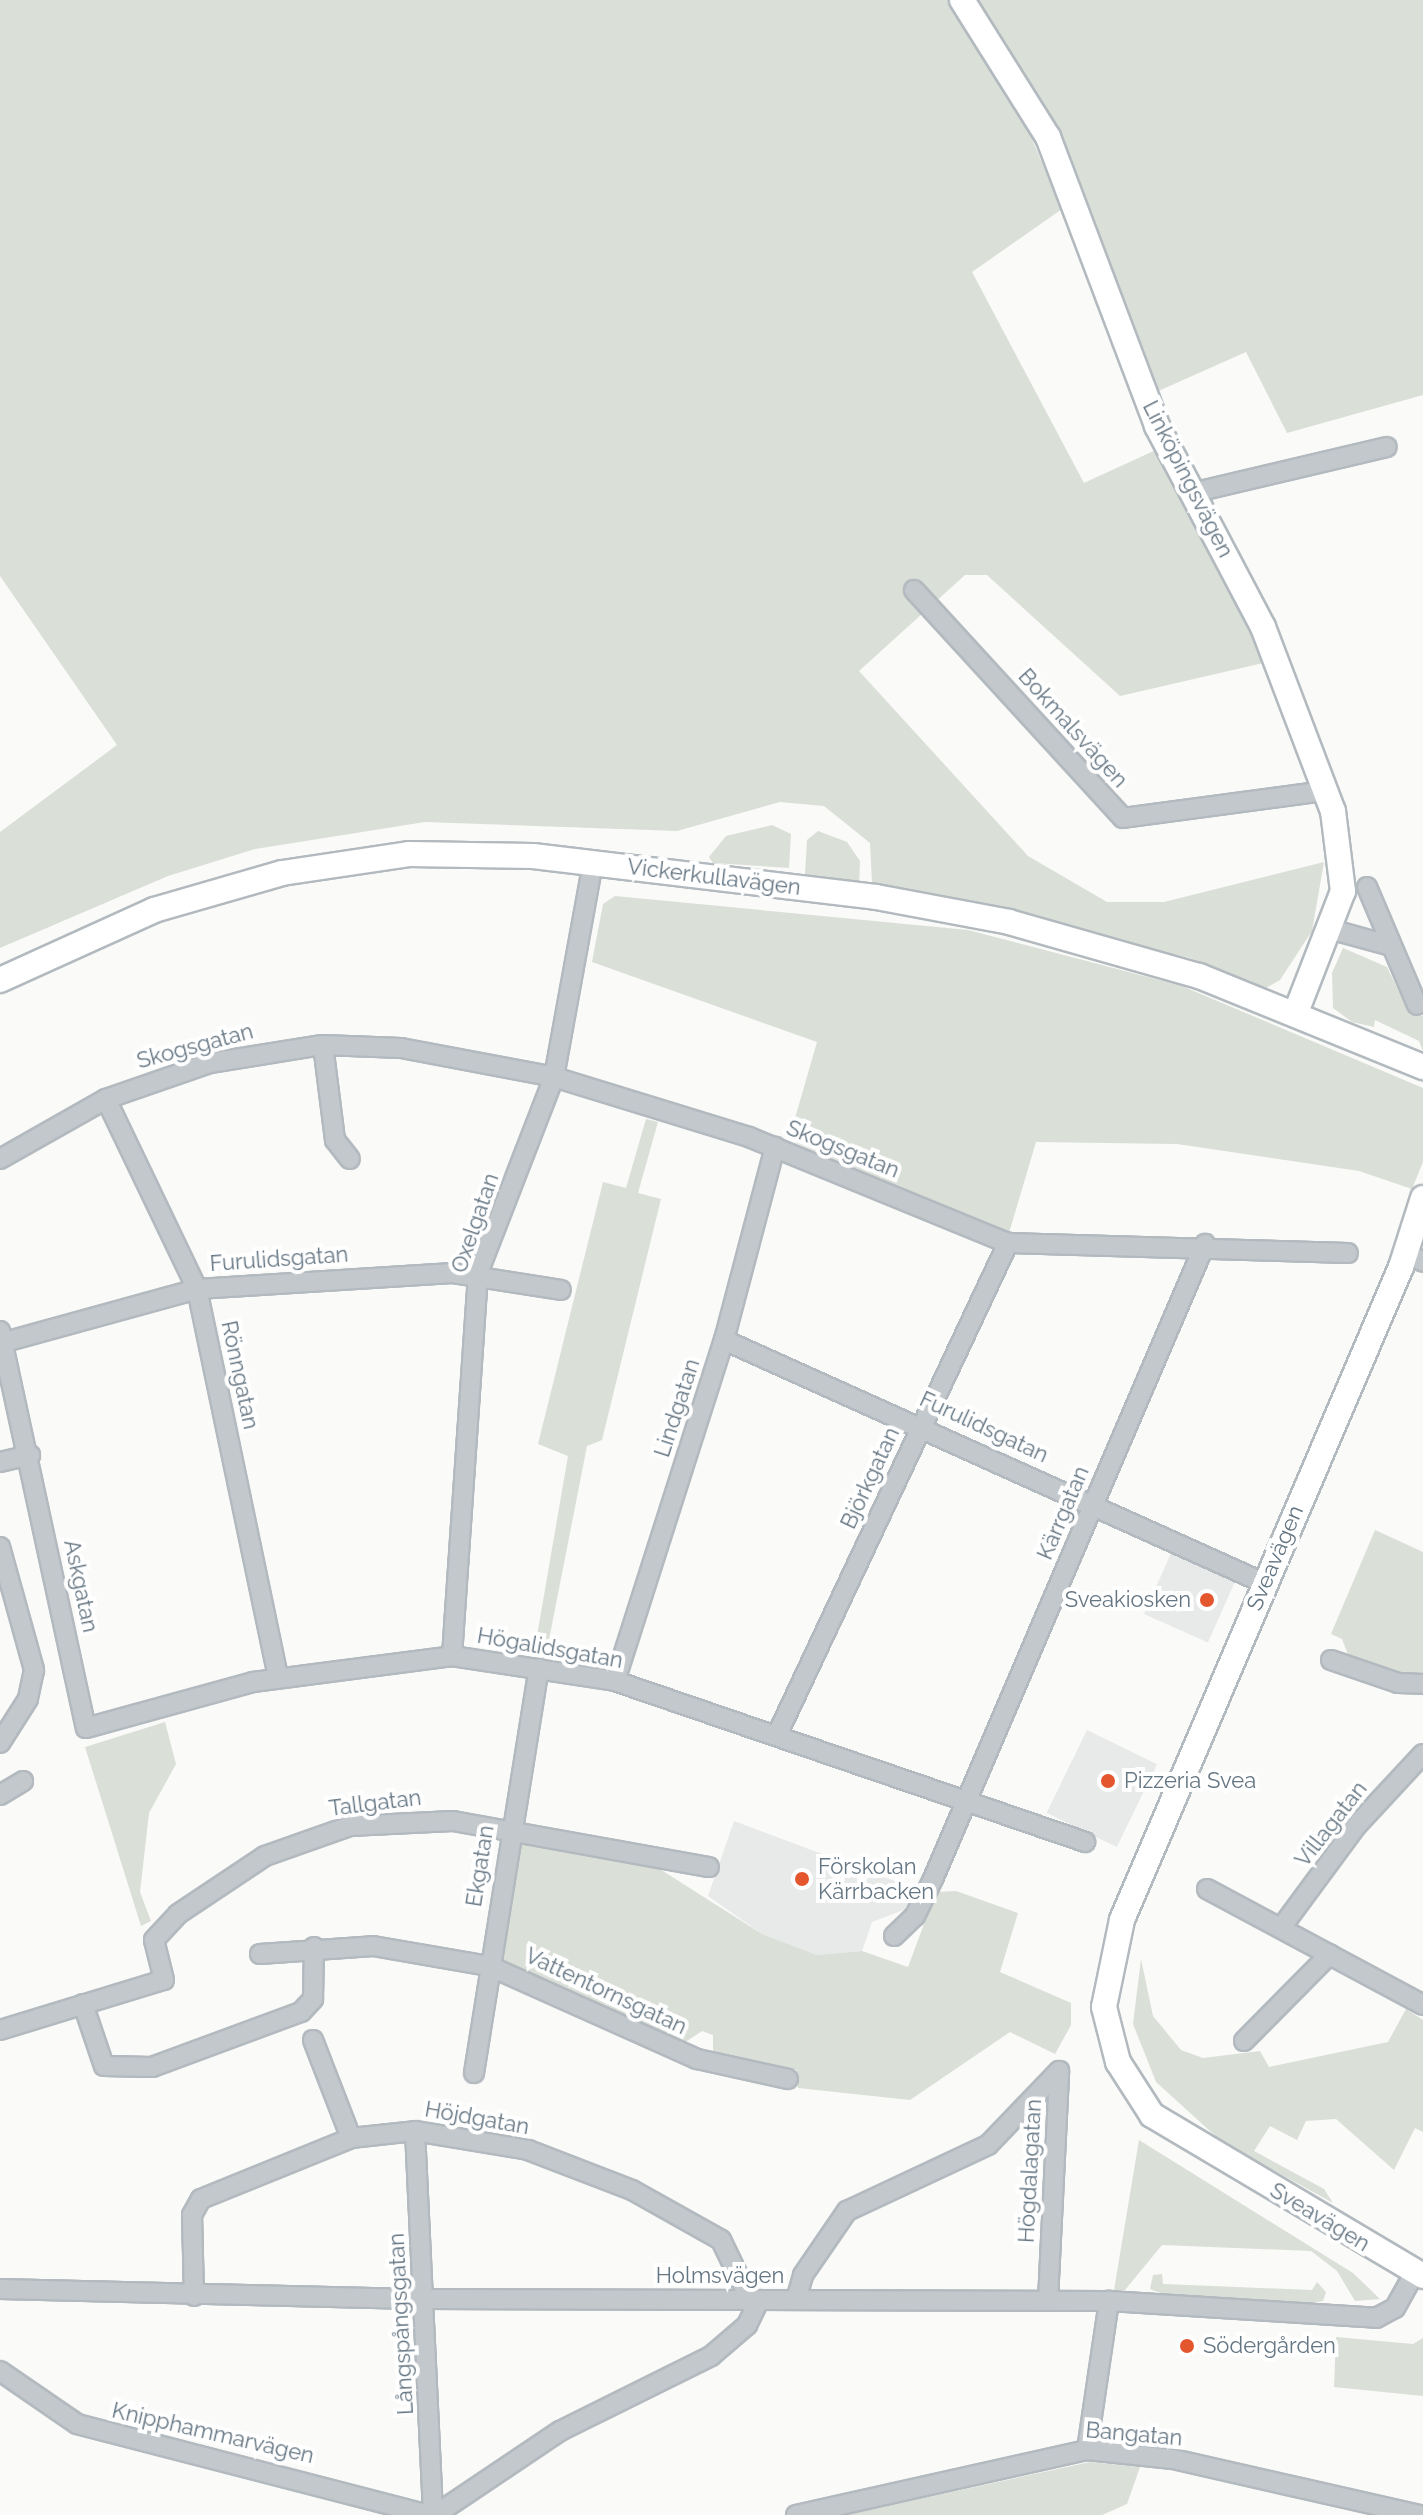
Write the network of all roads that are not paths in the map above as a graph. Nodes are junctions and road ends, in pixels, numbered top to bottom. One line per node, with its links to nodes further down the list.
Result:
1 (962, 0): 3 (main road, Linköpingsvägen)
2 (1387, 447): 3 (street)
3 (1192, 493): 5 (main road, Linköpingsvägen)
4 (914, 590): 5 (street, Bokmalsvägen)
5 (1326, 791): 8 (main road, Linköpingsvägen)
6 (593, 863): 10 (main road, Vickerkullavägen); 12 (main road, Vickerkullavägen); 15 (street, Oxelgatan)
7 (1367, 887): 9 (street)
8 (1333, 930): 9 (street); 12 (main road, Linköpingsvägen)
9 (1391, 946): 11 (street)
10 (0, 980)
11 (1417, 1005)
12 (1296, 1012): 14 (main road, Vickerkullavägen)
13 (323, 1045): 15 (street, Skogsgatan); 16 (street, Skogsgatan); 19 (street)
14 (1423, 1067)
15 (554, 1077): 17 (street, Skogsgatan); 26 (street, Oxelgatan)
16 (106, 1099): 18 (street, Skogsgatan); 27 (street, Rönngatan)
17 (775, 1147): 22 (street, Skogsgatan); 30 (street, Lindgatan)
18 (0, 1159)
19 (350, 1159)
20 (1423, 1198): 25 (main road, Sveavägen)
21 (1423, 1231): 25 (main road, Sveavägen)
22 (1008, 1243): 23 (street, Skogsgatan); 31 (street, Björkgatan)
23 (1205, 1244): 24 (street, Skogsgatan); 34 (street, Kärrgatan)
24 (1348, 1253)
25 (1415, 1257): 36 (main road, Sveavägen)
26 (478, 1273): 27 (street, Furulidsgatan); 28 (street, Furulidsgatan); 37 (street, Oxelgatan)
27 (197, 1289): 29 (street, Furulidsgatan); 40 (street, Rönngatan)
28 (561, 1290)
29 (2, 1337): 32 (street, Askgatan)
30 (724, 1340): 31 (street, Furulidsgatan); 41 (street, Lindgatan)
31 (922, 1424): 34 (street, Furulidsgatan); 44 (street, Björkgatan)
32 (30, 1455): 33 (street); 43 (street, Askgatan)
33 (0, 1462)
34 (1093, 1504): 36 (street, Furulidsgatan); 49 (street, Kärrgatan)
35 (0, 1547): 45 (street)
36 (1264, 1583): 69 (main road, Sveavägen)
37 (452, 1656): 39 (street, Högalidsgatan); 40 (street, Högalidsgatan)
38 (1331, 1660): 42 (street)
39 (539, 1668): 41 (street, Högalidsgatan); 50 (street, Ekgatan)
40 (278, 1678): 43 (street, Högalidsgatan)
41 (615, 1681): 44 (street, Högalidsgatan)
42 (1423, 1684)
43 (86, 1728)
44 (777, 1735): 49 (street, Högalidsgatan)
45 (0, 1743)
46 (1423, 1754): 54 (street, Villagatan)
47 (23, 1781): 48 (street)
48 (0, 1795)
49 (966, 1800): 51 (street, Högalidsgatan); 55 (street, Kärrgatan)
50 (510, 1830): 52 (street, Tallgatan); 59 (street, Ekgatan); 60 (street, Tallgatan)
51 (1085, 1842)
52 (709, 1867)
53 (1207, 1889): 54 (street)
54 (1281, 1928): 58 (street)
55 (894, 1936)
56 (314, 1947): 57 (street, Vattentornsgatan); 59 (street, Vattentornsgatan); 60 (street)
57 (260, 1954)
58 (1330, 1954): 61 (street); 64 (street)
59 (489, 1966): 65 (street, Ekgatan); 66 (street, Vattentornsgatan)
60 (83, 2004): 62 (street)
61 (1423, 2005)
62 (0, 2030)
63 (313, 2040): 68 (street)
64 (1244, 2041)
65 (474, 2073)
66 (788, 2079)
67 (415, 2131): 68 (street, Höjdgatan); 72 (street, Långspångsgatan); 73 (street, Höjdgatan)
68 (351, 2138): 71 (street, Höjdgatan)
69 (1419, 2274): 76 (street, Holmsvägen)
70 (0, 2289): 71 (street, Holmsvägen)
71 (194, 2296): 72 (street, Holmsvägen)
72 (424, 2299): 73 (street, Holmsvägen); 79 (street, Långspångsgatan)
73 (754, 2300): 74 (street, Holmsvägen); 79 (street)
74 (796, 2300): 75 (street, Holmsvägen); 75 (street, Högdalagatan)
75 (1048, 2300): 76 (street, Holmsvägen)
76 (1109, 2301): 78 (street)
77 (0, 2371): 79 (street, Knipphammarvägen)
78 (1087, 2450): 80 (street, Bangatan); 81 (street, Bangatan)
79 (432, 2515)
80 (796, 2515)
81 (1420, 2515)

